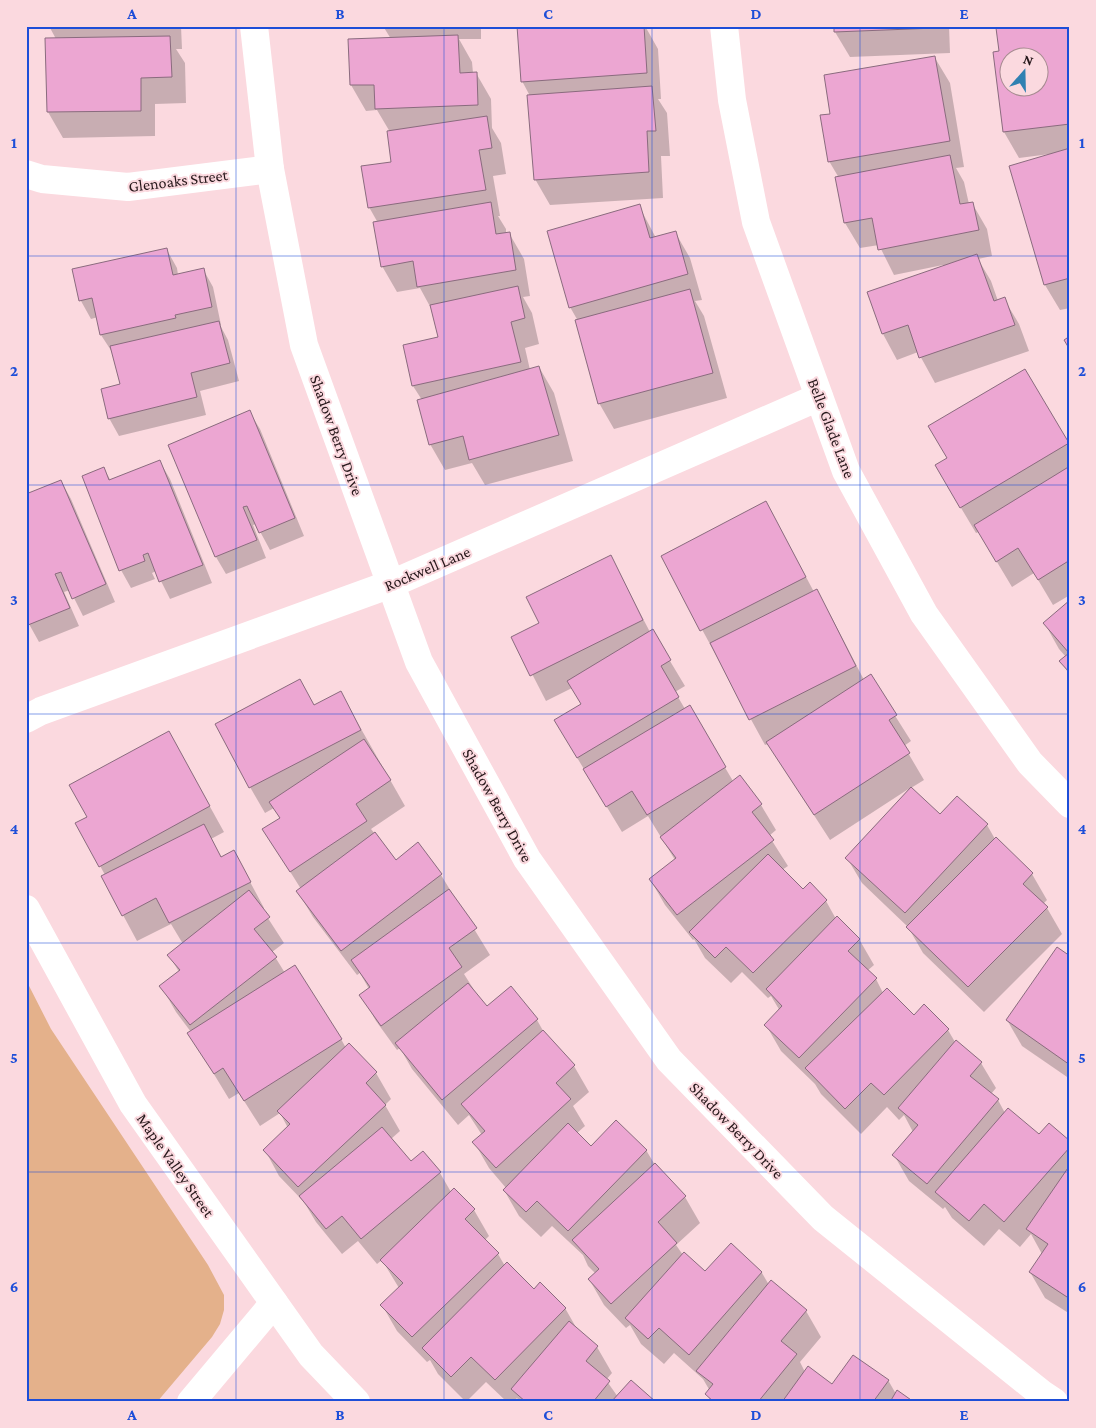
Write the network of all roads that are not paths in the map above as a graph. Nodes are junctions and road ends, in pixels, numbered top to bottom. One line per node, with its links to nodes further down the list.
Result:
1 (254, 26): 3 (street, Shadow Berry Drive)
2 (724, 26): 5 (street, Belle Glade Lane)
3 (270, 169): 4 (street, Glenoaks Street); 6 (street, Shadow Berry Drive)
4 (26, 174)
5 (819, 397): 6 (street, Rockwell Lane); 8 (street, Belle Glade Lane)
6 (391, 584): 7 (street, Rockwell Lane); 13 (street, Shadow Berry Drive)
7 (26, 719)
8 (1070, 804)
9 (26, 909): 10 (street, Maple Valley Street)
10 (274, 1303): 11 (street); 12 (street, Maple Valley Street)
11 (191, 1402)
12 (356, 1402)
13 (1054, 1402)

